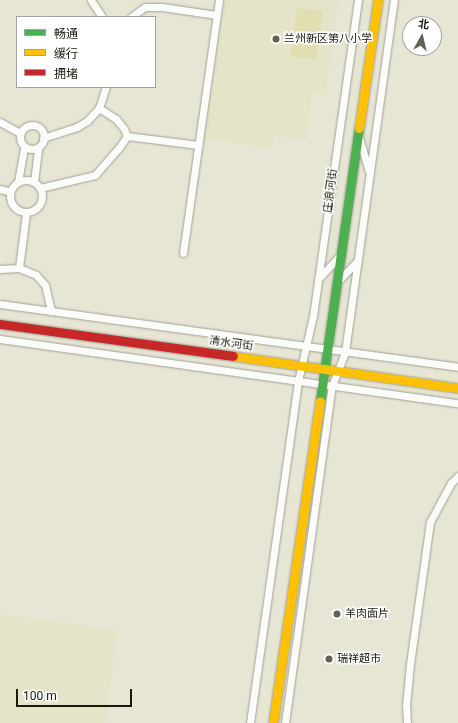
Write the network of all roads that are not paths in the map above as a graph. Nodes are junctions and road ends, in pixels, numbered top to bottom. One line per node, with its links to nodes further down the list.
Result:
1 (91, 0): 7 (street)
2 (218, 0): 6 (street)
3 (358, 0): 31 (street, 庄浪河街)
4 (378, 0): 14 (street)
5 (394, 0): 19 (street)
6 (216, 15): 8 (street); 16 (street)
7 (101, 16)
8 (132, 16)
9 (106, 88): 10 (street)
10 (99, 108): 13 (street); 15 (street)
11 (1, 125): 12 (street)
12 (20, 133): 15 (street); 17 (street)
13 (127, 136): 16 (street); 22 (street)
14 (359, 136): 19 (street); 27 (street)
15 (44, 138): 18 (street)
16 (198, 145): 26 (street)
17 (24, 147): 18 (street); 20 (street)
18 (38, 147): 21 (street)
19 (370, 173): 28 (street)
20 (18, 182): 21 (street); 24 (street)
21 (34, 182): 22 (street)
22 (40, 188): 25 (street)
23 (0, 189): 24 (street)
24 (11, 192): 25 (street)
25 (26, 213): 30 (street)
26 (183, 252)
27 (340, 255): 31 (street); 32 (street)
28 (358, 261): 32 (street); 39 (street)
29 (0, 268): 30 (street)
30 (19, 268): 34 (street)
31 (318, 279): 37 (street, 庄浪河街)
32 (336, 282): 38 (street)
33 (0, 304): 34 (street)
34 (51, 311): 37 (street)
35 (0, 324): 40 (street, 清水河街)
36 (0, 339): 44 (street)
37 (306, 346): 38 (street); 40 (street, 庄浪河街)
38 (327, 348): 39 (street); 42 (street)
39 (345, 352): 41 (street); 43 (street)
40 (302, 366): 42 (street, 清水河街); 44 (street, 庄浪河街)
41 (458, 367)
42 (324, 369): 43 (street, 清水河街); 45 (street)
43 (338, 372): 46 (street); 47 (street, 清水河街)
44 (298, 381): 45 (street); 50 (street, 庄浪河街)
45 (322, 384): 46 (street); 51 (street)
46 (332, 386): 48 (street); 52 (street)
47 (458, 388)
48 (458, 403)
49 (458, 476): 53 (street)
50 (250, 723)
51 (273, 723)
52 (285, 723)
53 (408, 723)

